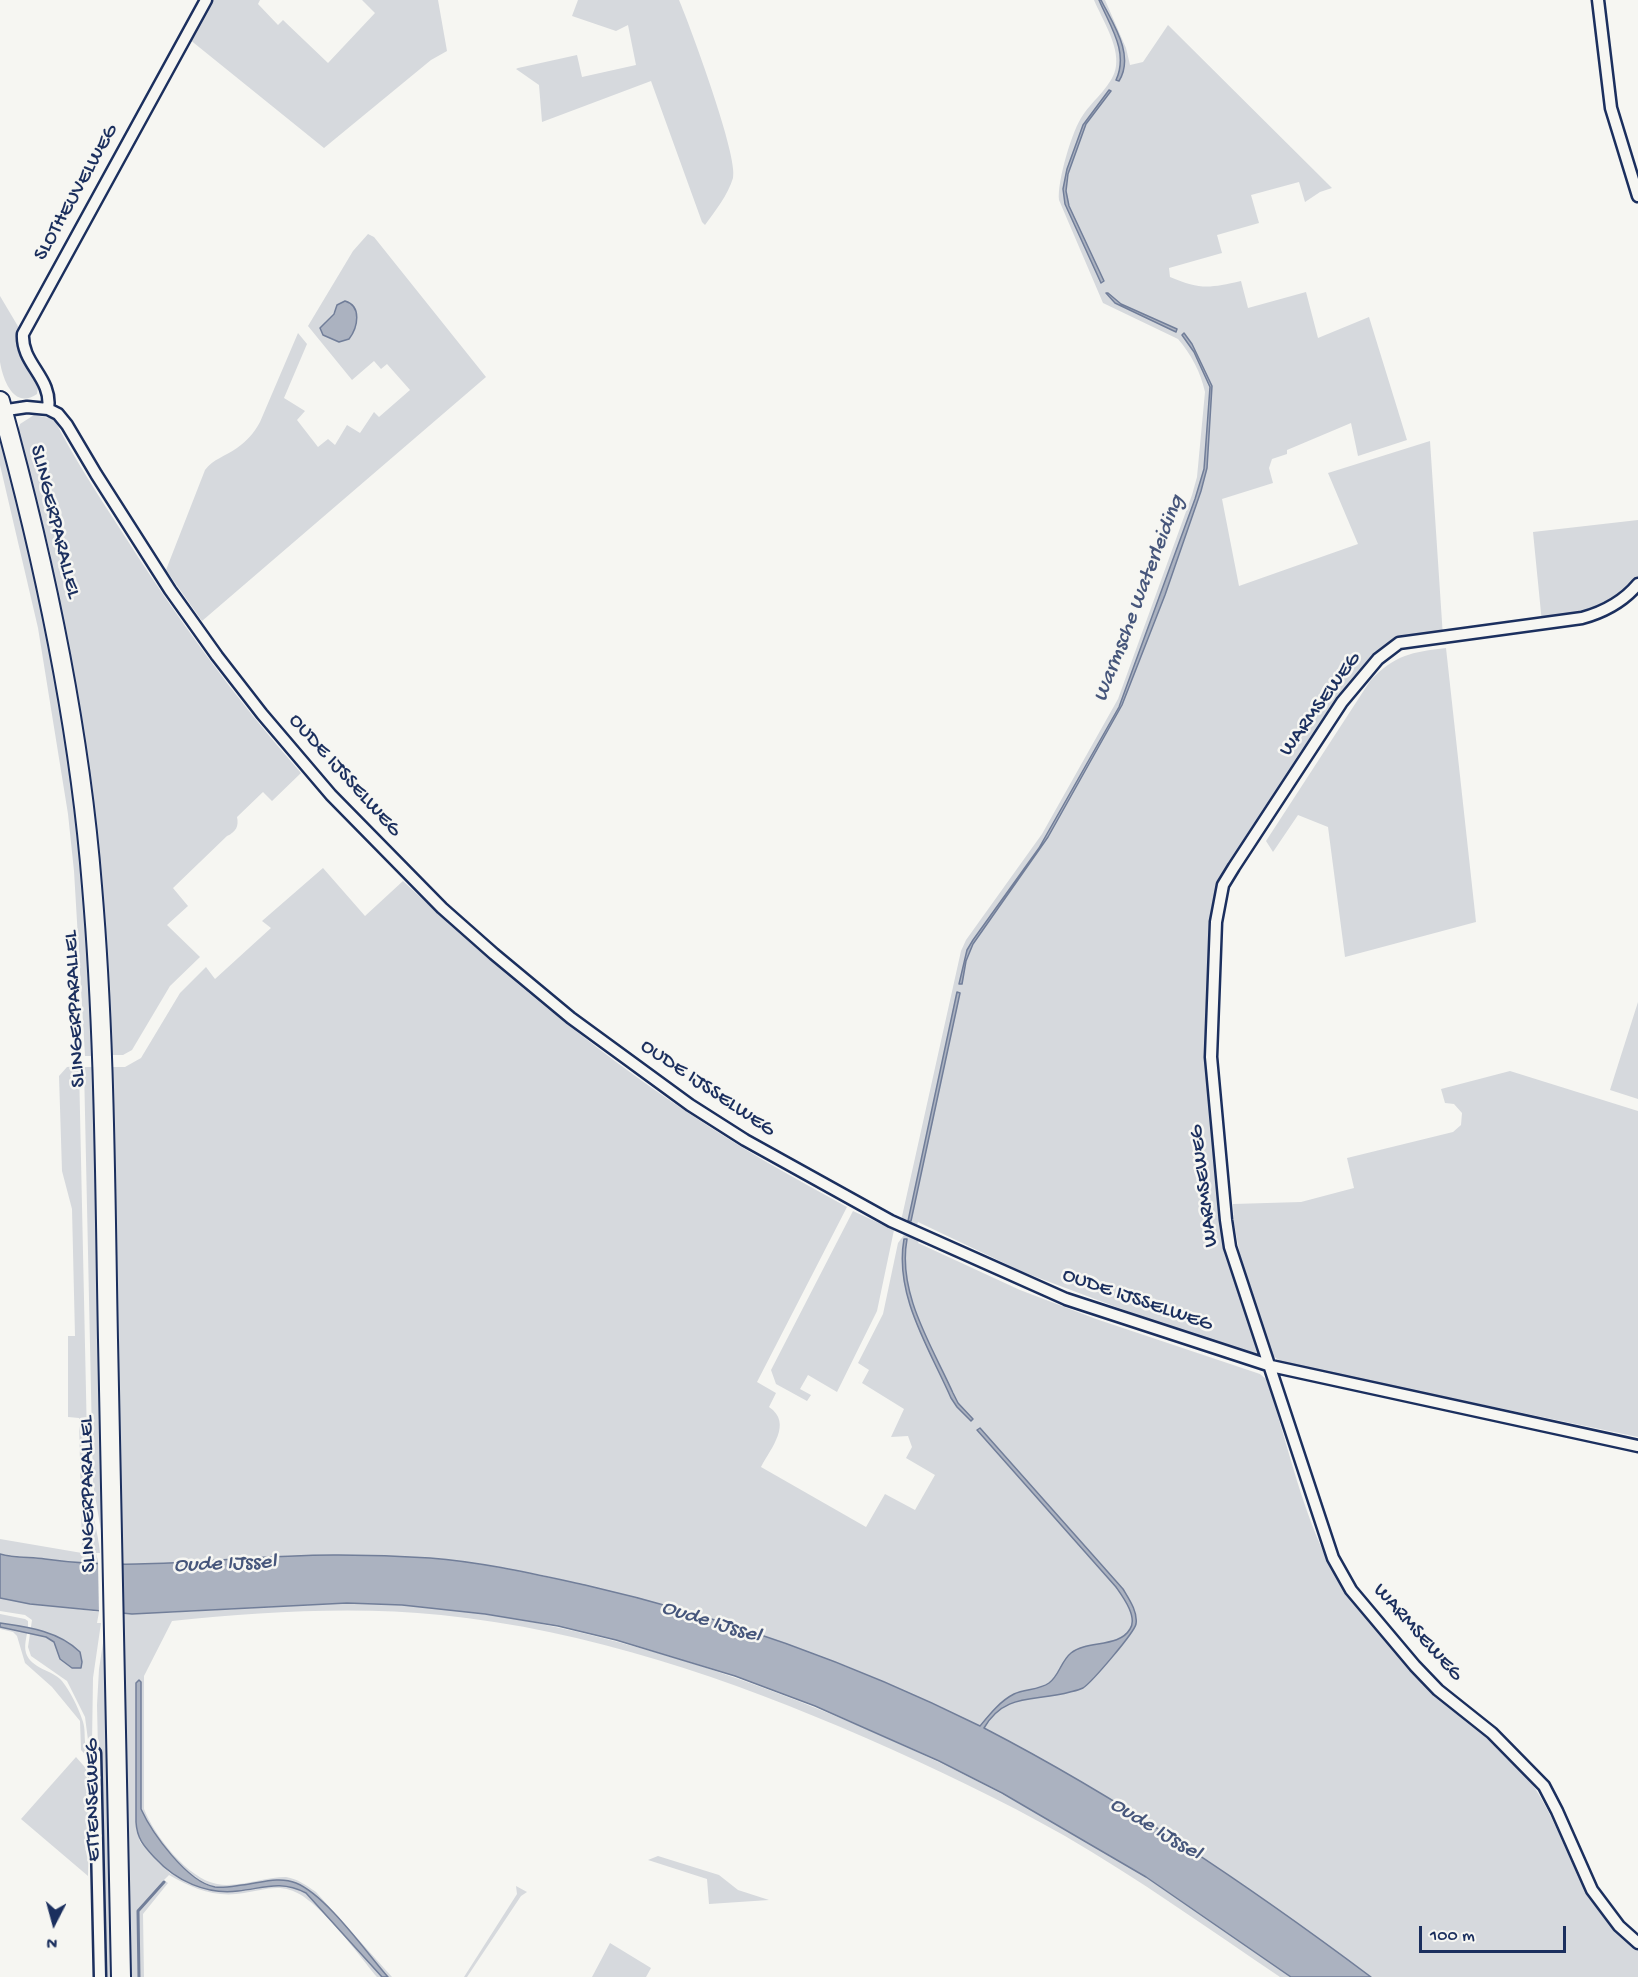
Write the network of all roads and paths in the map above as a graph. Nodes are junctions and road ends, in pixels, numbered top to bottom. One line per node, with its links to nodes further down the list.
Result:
1 (206, 0): 5 (street, SLOTHEUVELWEG)
2 (1598, 0): 3 (street)
3 (1638, 196)
4 (1, 408): 5 (street); 9 (main road, SLINGERPARALLEL)
5 (48, 409): 7 (street, OUDE IJSSELWEG)
6 (1638, 584): 7 (street, WARMSEWEG)
7 (1271, 1366): 8 (street, OUDE IJSSELWEG); 11 (street, WARMSEWEG)
8 (1638, 1446)
9 (114, 1623): 13 (main road, ETTENSEWEG)
10 (94, 1753): 12 (street, ETTENSEWEG)
11 (1638, 1943)
12 (100, 1977)
13 (121, 1977)

